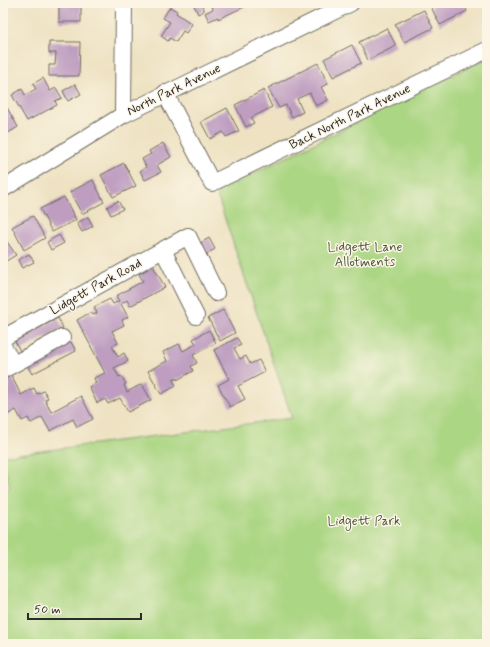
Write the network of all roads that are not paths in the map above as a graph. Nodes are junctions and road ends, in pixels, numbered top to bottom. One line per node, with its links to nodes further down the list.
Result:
1 (124, 3): 5 (street)
2 (351, 3): 4 (street, North Park Avenue)
3 (487, 50): 4 (street, Back North Park Avenue)
4 (165, 94): 5 (street, North Park Avenue)
5 (122, 115): 6 (street, North Park Avenue)
6 (3, 189)
7 (163, 250): 8 (street, Lidgett Park Road); 9 (street); 10 (street, Lidgett Park Road)
8 (216, 293)
9 (196, 316)
10 (3, 338)
11 (62, 338): 13 (street)
12 (3, 346): 13 (street)
13 (8, 367)

